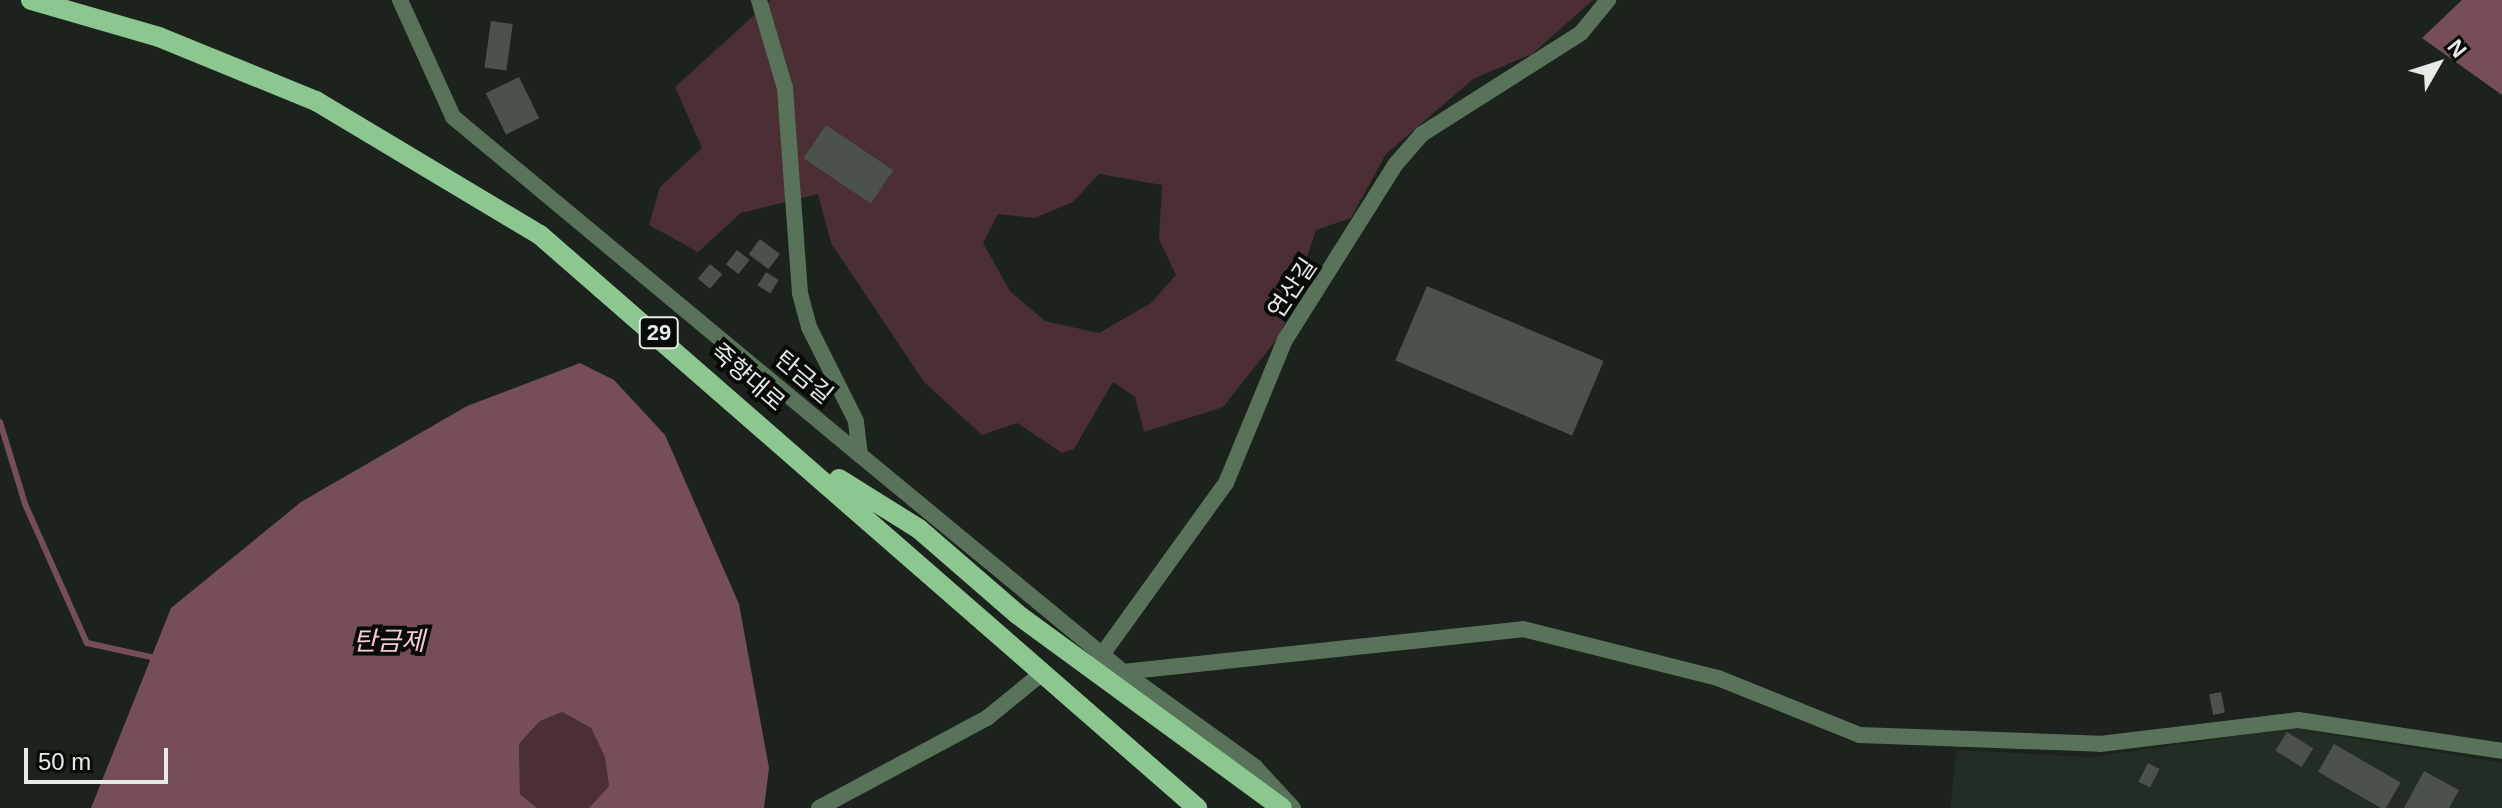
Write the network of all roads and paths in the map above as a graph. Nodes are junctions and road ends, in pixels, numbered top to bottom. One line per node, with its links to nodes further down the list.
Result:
1 (31, 0): 5 (main road, 죽향대로 / 29)
2 (400, 0): 6 (street, 탄금길)
3 (759, 0): 6 (street, 탄금길)
4 (1608, 0): 7 (street, 연산길)
5 (787, 446): 8 (main road); 10 (main road, 죽향대로 / 29)
6 (860, 455): 7 (street)
7 (1105, 654): 8 (street, 연산길); 9 (street)
8 (1091, 670): 14 (main road)
9 (1123, 672): 11 (street); 15 (street)
10 (1041, 674): 12 (street); 13 (main road, 죽향대로 / 29)
11 (2502, 751)
12 (819, 808)
13 (1197, 808)
14 (1282, 808)
15 (1293, 808)

